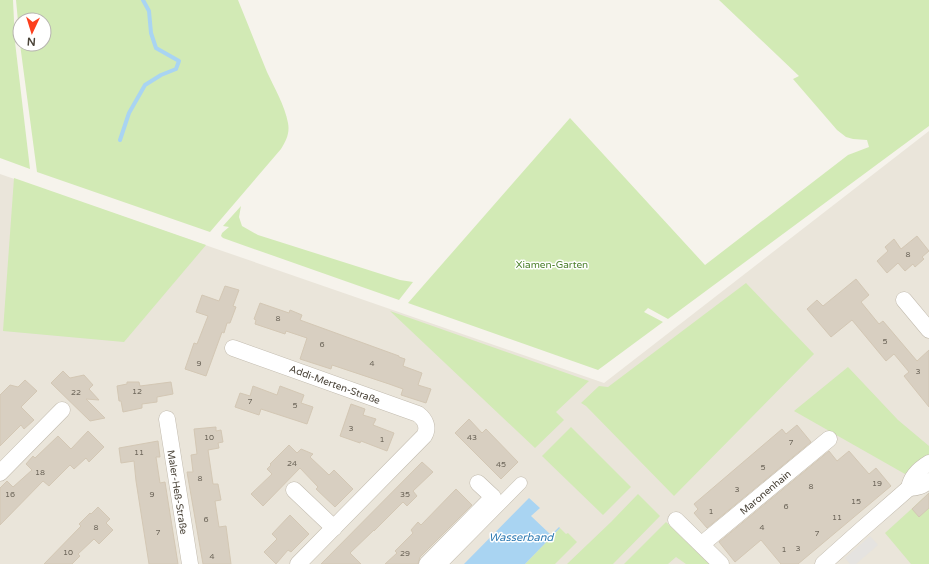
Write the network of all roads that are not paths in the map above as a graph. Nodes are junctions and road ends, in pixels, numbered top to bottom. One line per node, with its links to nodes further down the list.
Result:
1 (904, 300): 2 (street)
2 (929, 330)
3 (233, 348): 15 (street, Addi-Merten-Straße)
4 (62, 410): 8 (street)
5 (167, 419): 17 (street, Maler-Heß-Straße)
6 (829, 439): 16 (street, Maronenhain)
7 (929, 463): 12 (street)
8 (0, 473)
9 (929, 481): 12 (street)
10 (478, 482): 19 (street)
11 (521, 483): 20 (street)
12 (909, 488): 22 (street)
13 (294, 490): 15 (street)
14 (676, 520): 16 (street)
15 (334, 528): 18 (street)
16 (702, 544): 21 (street)
17 (190, 564)
18 (298, 564)
19 (428, 564)
20 (441, 564)
21 (721, 564)
22 (823, 564)

